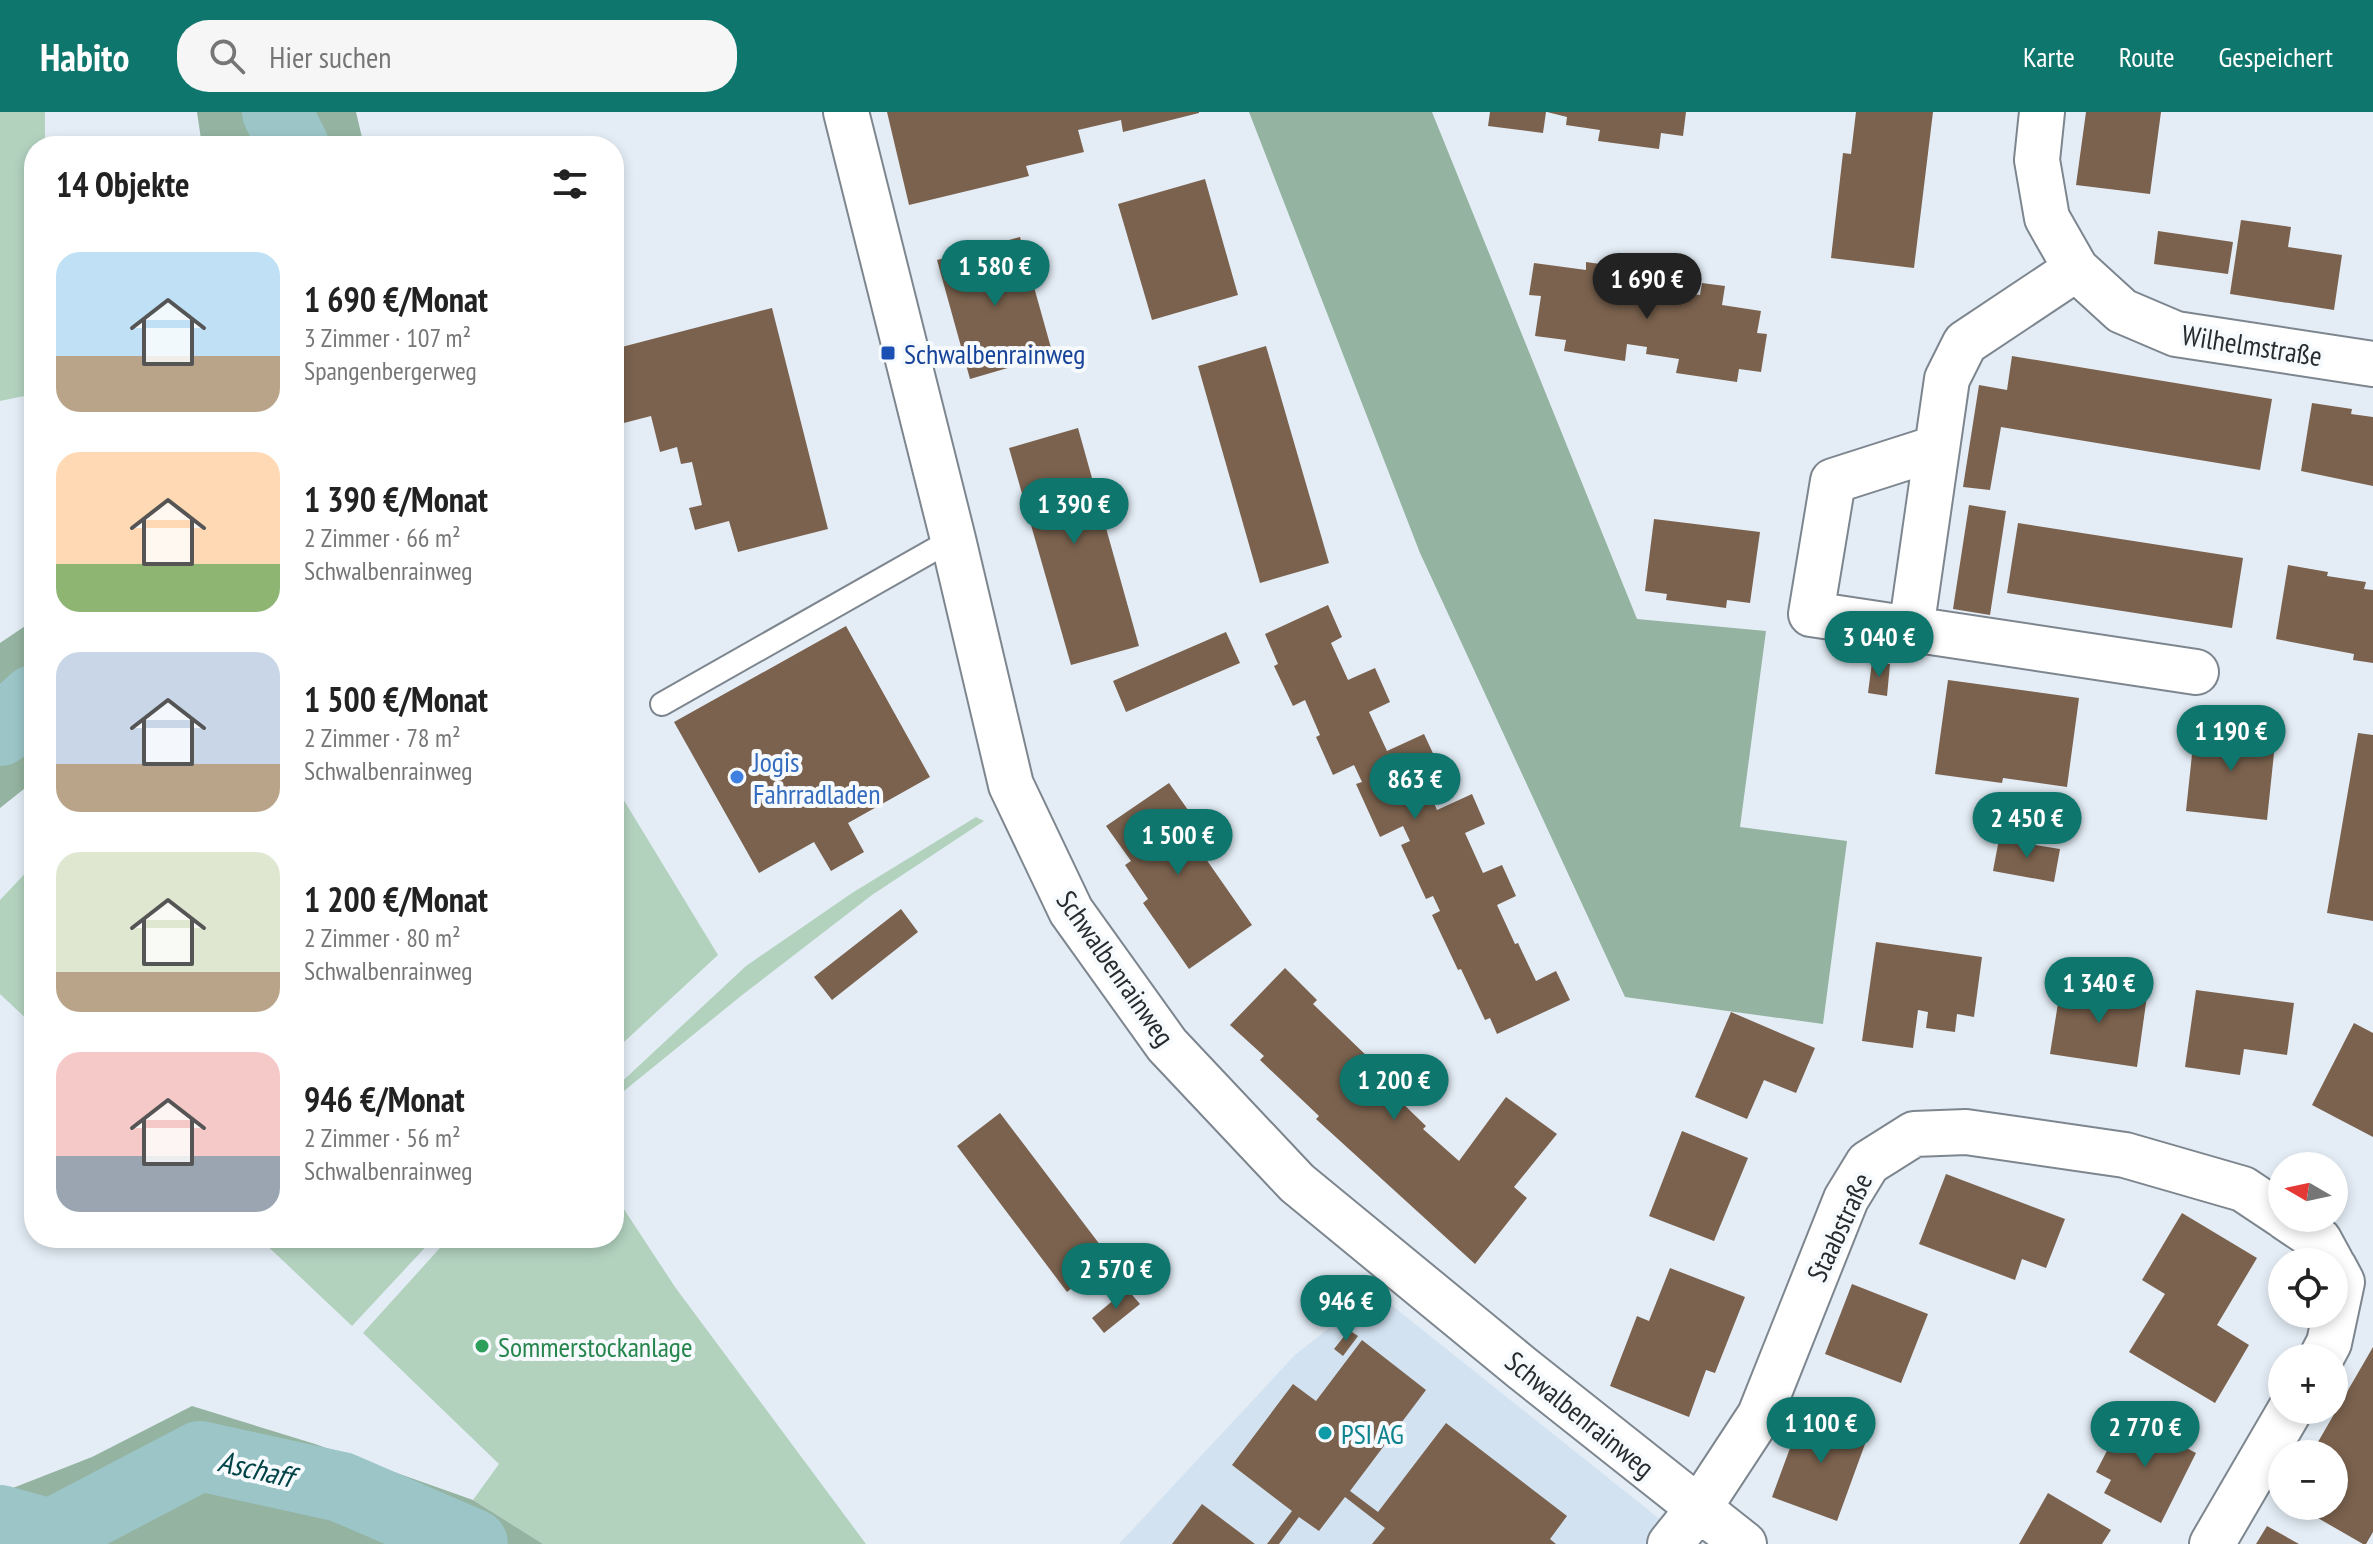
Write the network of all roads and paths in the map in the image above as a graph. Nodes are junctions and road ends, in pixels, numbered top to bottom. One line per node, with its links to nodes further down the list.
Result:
1 (846, 112): 6 (street, Schwalbenrainweg)
2 (2042, 112): 3 (street, Wilhelmstraße)
3 (2076, 269): 4 (street, Wilhelmstraße); 5 (street)
4 (2373, 364)
5 (1936, 448): 7 (street); 7 (street)
6 (953, 539): 9 (lane); 14 (street, Schwalbenrainweg)
7 (1911, 630): 8 (street)
8 (2196, 672)
9 (662, 704)
10 (2268, 1206): 14 (street, Staabstraße)
11 (2307, 1232): 12 (street, Staabstraße)
12 (2324, 1248)
13 (2282, 1424): 17 (street)
14 (1699, 1508): 15 (street, Staabstraße); 16 (street, Schwalbenrainweg)
15 (1670, 1544)
16 (1744, 1544)
17 (2212, 1544)

